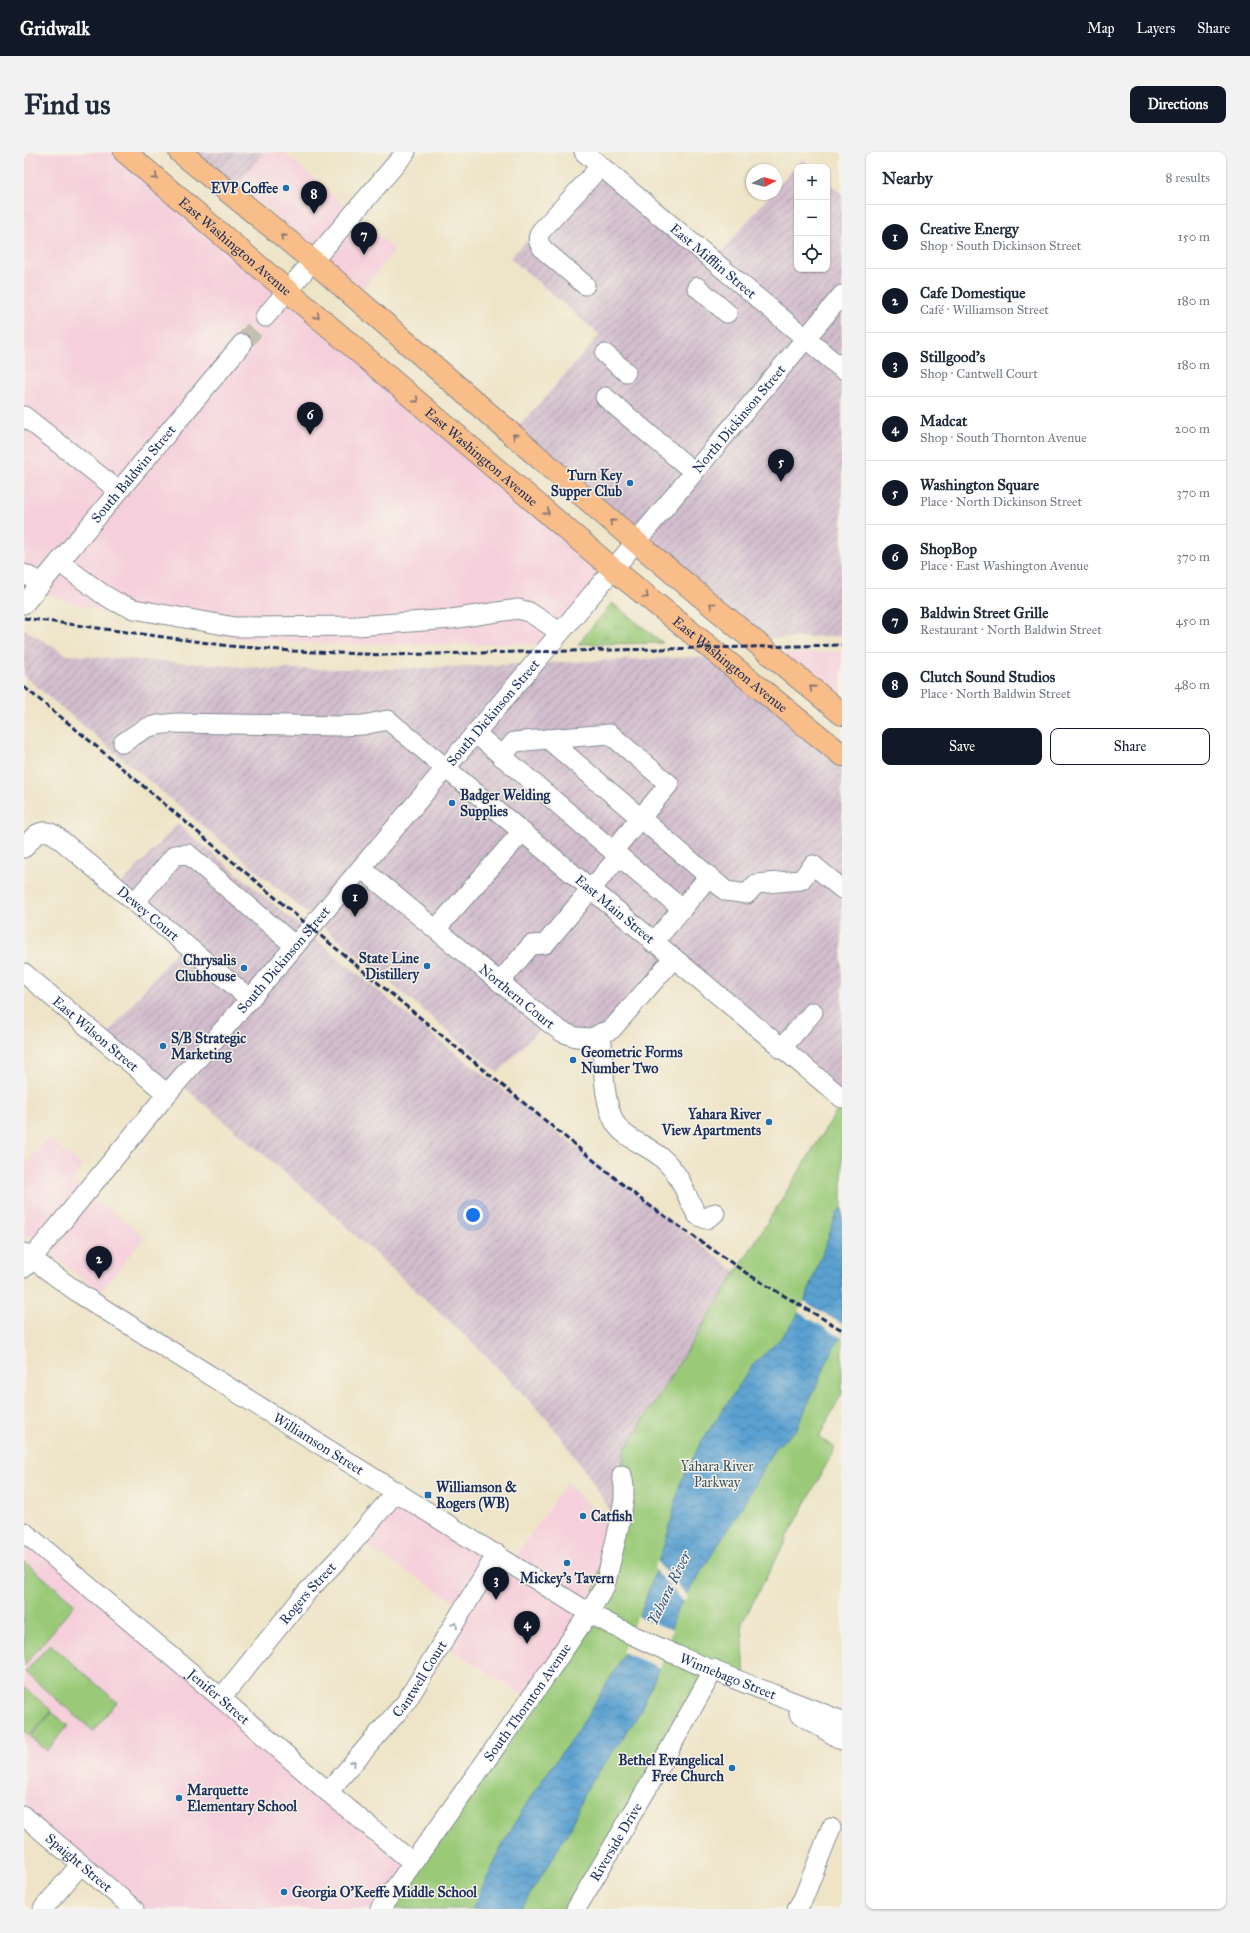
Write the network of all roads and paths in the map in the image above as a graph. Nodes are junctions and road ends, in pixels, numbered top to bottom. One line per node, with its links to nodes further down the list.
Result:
1 (125, 152): 10 (main road, East Washington Avenue, one-way to 10)
2 (180, 152): 6 (main road, one-way to 2)
3 (406, 152): 6 (street)
4 (584, 152): 5 (street, East Mifflin Street)
5 (601, 166): 7 (street, East Mifflin Street); 8 (street)
6 (313, 261): 10 (street); 22 (main road, one-way to 6)
7 (738, 282): 9 (street); 13 (street, East Mifflin Street)
8 (584, 285)
9 (697, 287)
10 (288, 290): 12 (street); 24 (main road, East Washington Avenue, one-way to 24)
11 (842, 295): 13 (street, North Dickinson Street)
12 (265, 317)
13 (805, 338): 16 (street, East Mifflin Street); 20 (street, North Dickinson Street)
14 (242, 344): 21 (street, South Baldwin Street)
15 (605, 354): 17 (street)
16 (842, 369)
17 (626, 372)
18 (605, 397): 20 (street)
19 (24, 416): 21 (street)
20 (694, 472): 22 (street, North Dickinson Street)
21 (119, 491): 23 (street, South Baldwin Street)
22 (636, 542): 24 (street, South Dickinson Street); 29 (main road, one-way to 22)
23 (59, 562): 26 (street, South Baldwin Street); 28 (street)
24 (613, 569): 28 (street, South Dickinson Street); 33 (main road, East Washington Avenue, one-way to 33)
25 (24, 574): 26 (street)
26 (42, 583): 27 (street, South Baldwin Street)
27 (24, 604)
28 (560, 632): 30 (street, South Dickinson Street)
29 (842, 714)
30 (475, 733): 34 (street); 35 (street, South Dickinson Street)
31 (548, 739): 34 (street); 36 (street); 36 (street)
32 (123, 743): 35 (street, East Main Street)
33 (842, 755)
34 (502, 757): 39 (street)
35 (446, 768): 37 (street, East Main Street); 40 (street, South Dickinson Street)
36 (640, 818): 39 (street); 41 (street)
37 (522, 832): 43 (street, East Main Street); 46 (street)
38 (24, 848): 44 (street, Dewey Court)
39 (616, 853): 43 (street); 45 (street)
40 (362, 868): 46 (street, Northern Court); 48 (street, South Dickinson Street)
41 (709, 876): 42 (street); 45 (street)
42 (840, 884)
43 (590, 890): 47 (street, East Main Street); 51 (street)
44 (135, 902): 48 (street); 52 (street, Dewey Court)
45 (682, 909): 47 (street)
46 (436, 929): 51 (street, Northern Court)
47 (653, 943): 49 (street, East Main Street)
48 (294, 946): 52 (street, South Dickinson Street)
49 (673, 959): 54 (street, Northern Court); 55 (street, East Main Street)
50 (24, 972): 56 (street, East Wilson Street)
51 (500, 982): 54 (street, Northern Court)
52 (250, 999): 56 (street, South Dickinson Street)
53 (813, 1012): 55 (street)
54 (601, 1033): 58 (street)
55 (781, 1048): 57 (street, East Main Street)
56 (167, 1094): 59 (street, South Dickinson Street)
57 (842, 1098)
58 (715, 1213)
59 (26, 1260): 61 (street, Williamson Street)
60 (622, 1475): 64 (street, South Thornton Avenue)
61 (397, 1491): 63 (street, Williamson Street); 67 (street, Rogers Street)
62 (24, 1532): 67 (street, Jenifer Street)
63 (497, 1554): 64 (street, Williamson Street); 69 (street, Cantwell Court, one-way to 63)
64 (589, 1613): 65 (street, Williamson Street); 72 (street, South Thornton Avenue)
65 (616, 1628): 66 (street, Winnebago Street)
66 (714, 1669): 68 (street, Winnebago Street); 78 (street, Riverside Drive)
67 (221, 1698): 69 (street, Jenifer Street)
68 (842, 1734)
69 (328, 1792): 72 (street, Jenifer Street)
70 (24, 1816): 73 (street, Spaight Street)
71 (831, 1828): 74 (street)
72 (412, 1862): 77 (street, South Thornton Avenue)
73 (81, 1864): 75 (street); 76 (street, Spaight Street)
74 (804, 1906)
75 (43, 1909)
76 (134, 1909)
77 (380, 1909)
78 (576, 1909)

